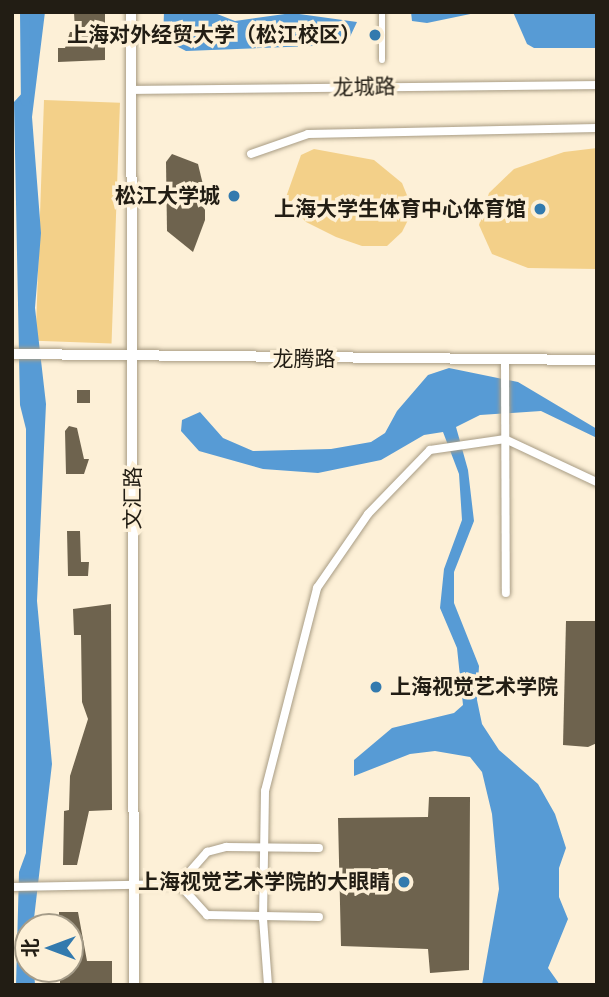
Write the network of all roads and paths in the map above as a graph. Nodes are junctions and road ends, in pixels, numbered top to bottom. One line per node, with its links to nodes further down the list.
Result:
1 (131, 12): 5 (main road, 文汇路)
2 (382, 12): 3 (street)
3 (383, 60)
4 (597, 85): 5 (street, 龙城路)
5 (131, 90): 9 (main road, 文汇路)
6 (597, 128): 7 (street)
7 (251, 154)
8 (14, 354): 9 (main road, 龙腾路)
9 (132, 358): 10 (main road, 龙腾路); 19 (main road, 文汇路)
10 (505, 360): 11 (main road, 龙腾路); 12 (street)
11 (597, 360)
12 (505, 439): 13 (street); 14 (street); 15 (street)
13 (597, 482)
14 (506, 593)
15 (263, 848): 16 (street); 17 (street); 21 (street)
16 (319, 848)
17 (179, 884): 19 (street); 21 (street)
18 (12, 887): 19 (street)
19 (133, 887): 22 (main road, 文汇路)
20 (319, 917): 21 (street)
21 (263, 919): 23 (street)
22 (134, 985)
23 (268, 985)

